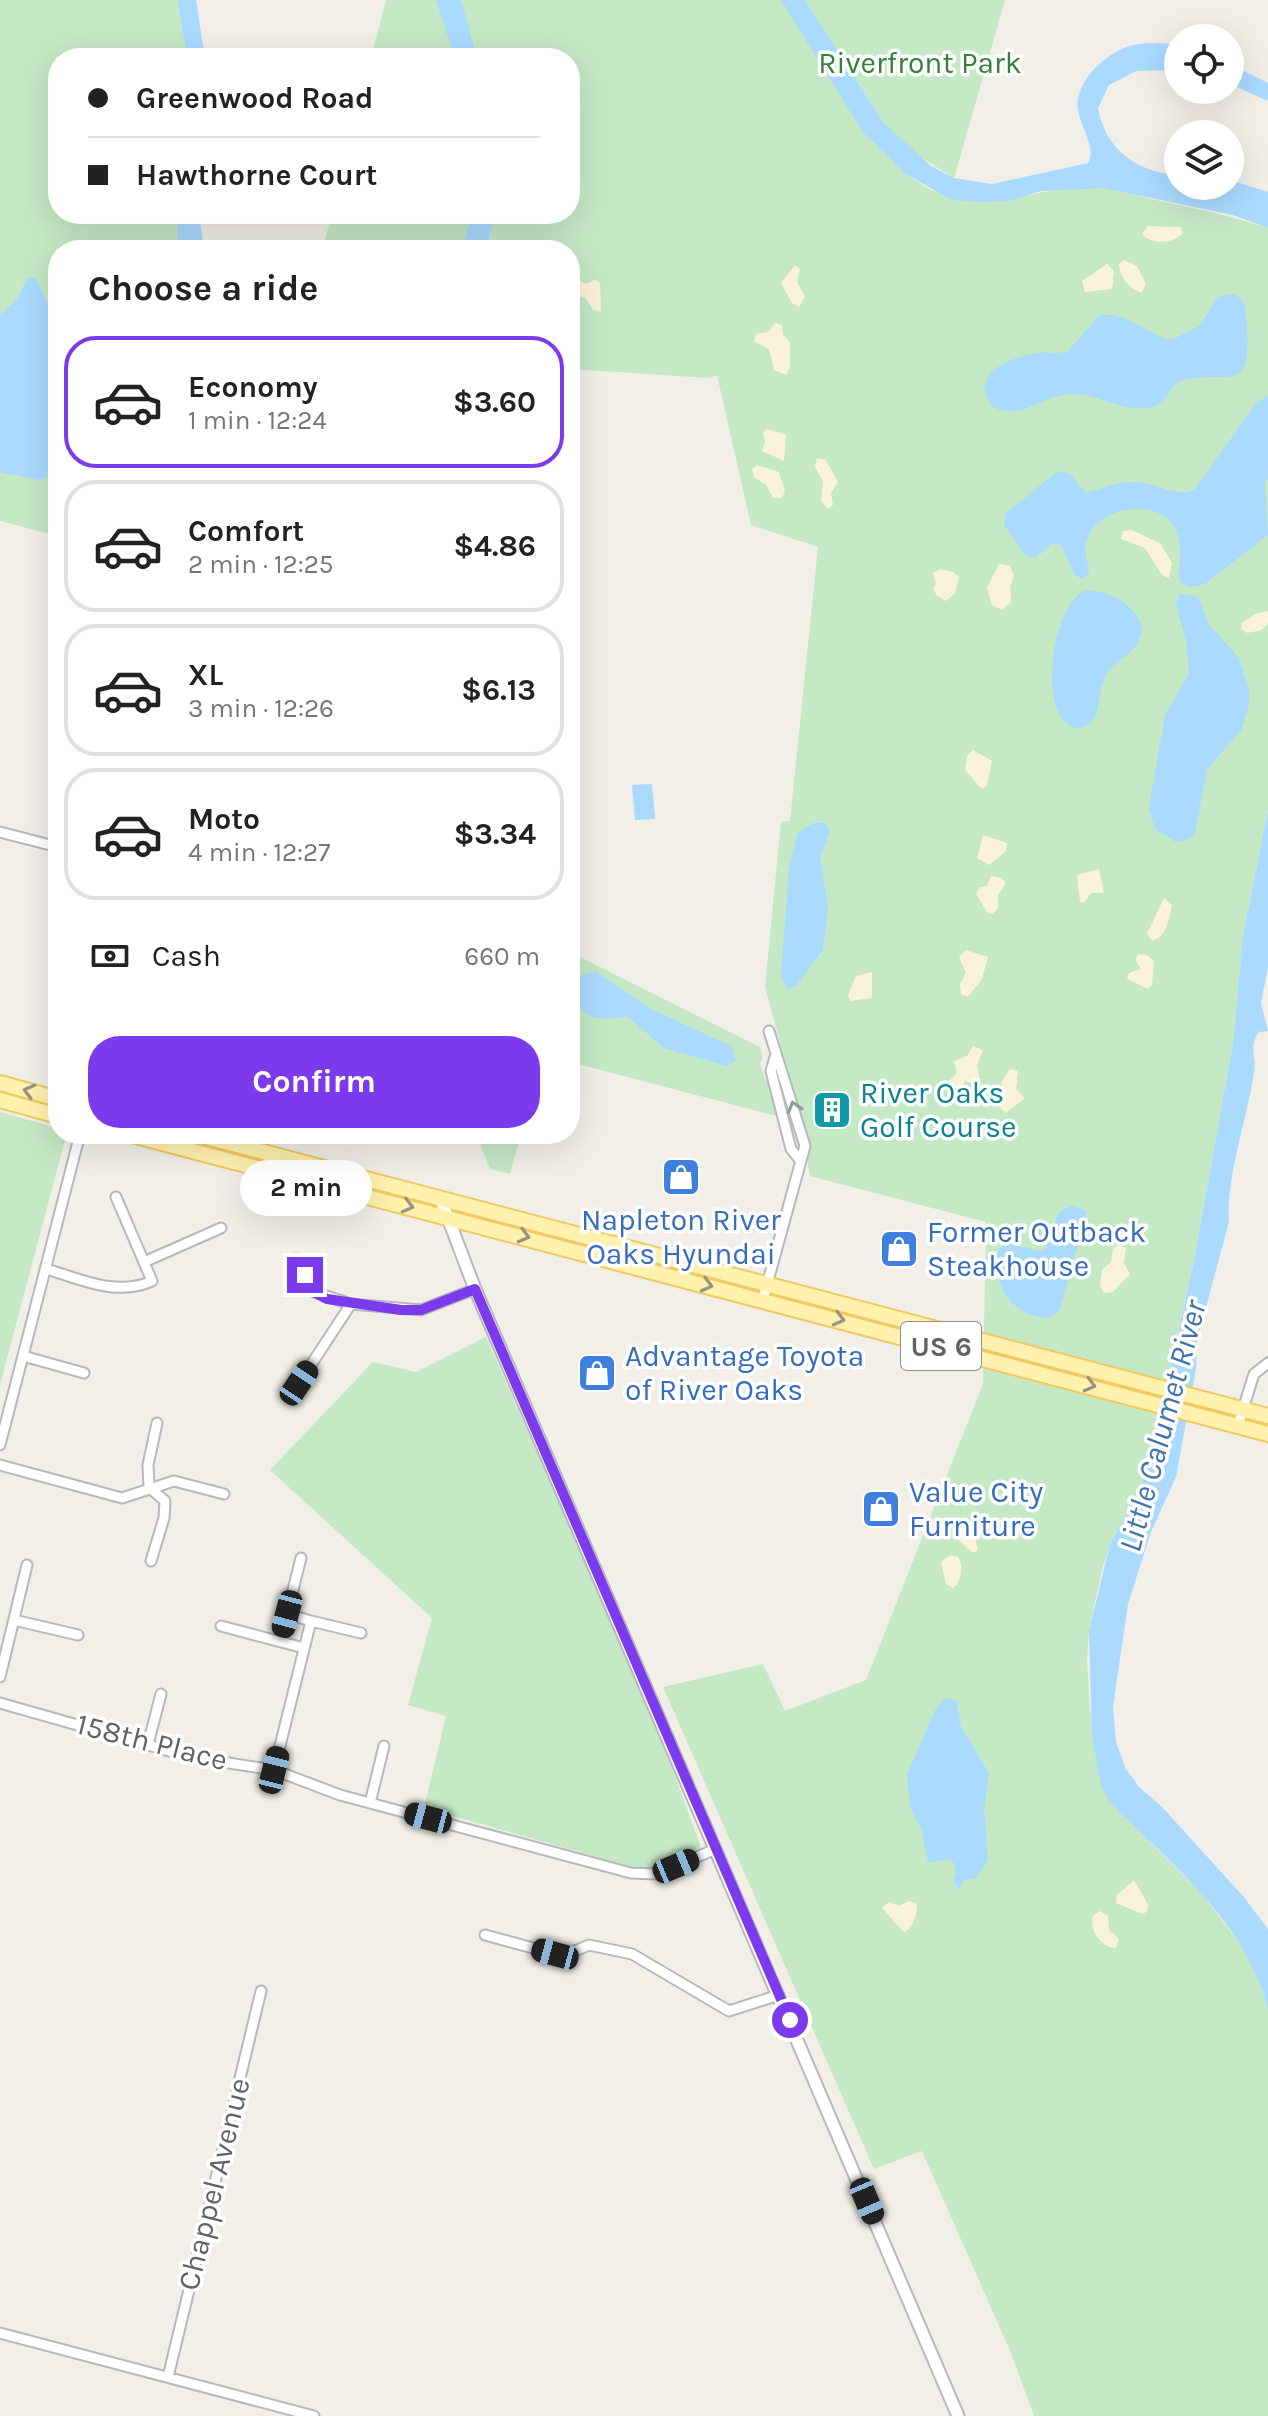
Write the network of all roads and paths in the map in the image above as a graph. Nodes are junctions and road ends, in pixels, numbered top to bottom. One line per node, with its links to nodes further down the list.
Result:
1 (0, 832): 2 (street)
2 (48, 844)
3 (769, 1031): 18 (street)
4 (0, 1083): 5 (main road, one-way to 4)
5 (48, 1096)
6 (0, 1100): 7 (main road)
7 (48, 1113)
8 (77, 1144): 17 (street)
9 (167, 1144): 13 (main road, US 6, one-way to 13)
10 (234, 1144): 12 (main road, US 6)
11 (116, 1197): 16 (street)
12 (440, 1197): 13 (street); 18 (main road, US 6)
13 (448, 1217): 19 (street); 20 (main road, US 6, one-way to 20)
14 (221, 1228): 16 (street)
15 (296, 1259): 21 (street)
16 (144, 1262): 17 (street)
17 (46, 1269): 22 (street)
18 (767, 1283): 20 (street); 26 (main road, US 6)
19 (475, 1289): 21 (street); 53 (street)
20 (763, 1299): 29 (main road, US 6, one-way to 29)
21 (351, 1304): 25 (street)
22 (23, 1356): 24 (street); 31 (street)
23 (1268, 1363): 26 (street)
24 (84, 1373)
25 (299, 1383)
26 (1243, 1409): 27 (main road, US 6); 29 (street)
27 (1268, 1416)
28 (157, 1423): 33 (street)
29 (1238, 1425): 30 (main road, US 6)
30 (1268, 1434)
31 (0, 1445)
32 (0, 1465): 33 (street)
33 (149, 1487): 34 (street); 36 (street)
34 (224, 1494)
35 (301, 1558): 38 (street)
36 (151, 1561)
37 (27, 1565): 39 (street)
38 (287, 1614): 40 (street); 44 (street)
39 (14, 1620): 43 (street); 46 (street)
40 (311, 1621): 42 (street); 45 (street)
41 (221, 1626): 44 (street)
42 (361, 1633)
43 (78, 1635)
44 (280, 1641): 45 (street)
45 (304, 1648): 51 (street)
46 (0, 1677)
47 (161, 1694): 49 (street)
48 (0, 1703): 49 (street, 158th Place)
49 (148, 1744): 51 (street, 158th Place)
50 (384, 1746): 52 (street)
51 (274, 1770): 52 (street, 158th Place)
52 (370, 1803): 53 (street, 158th Place)
53 (716, 1849): 56 (street)
54 (485, 1935): 56 (street)
55 (261, 1991): 58 (street, Chappel Avenue)
56 (779, 1995): 60 (street)
57 (0, 2333): 58 (street)
58 (168, 2377): 59 (street)
59 (314, 2416)
60 (958, 2416)

